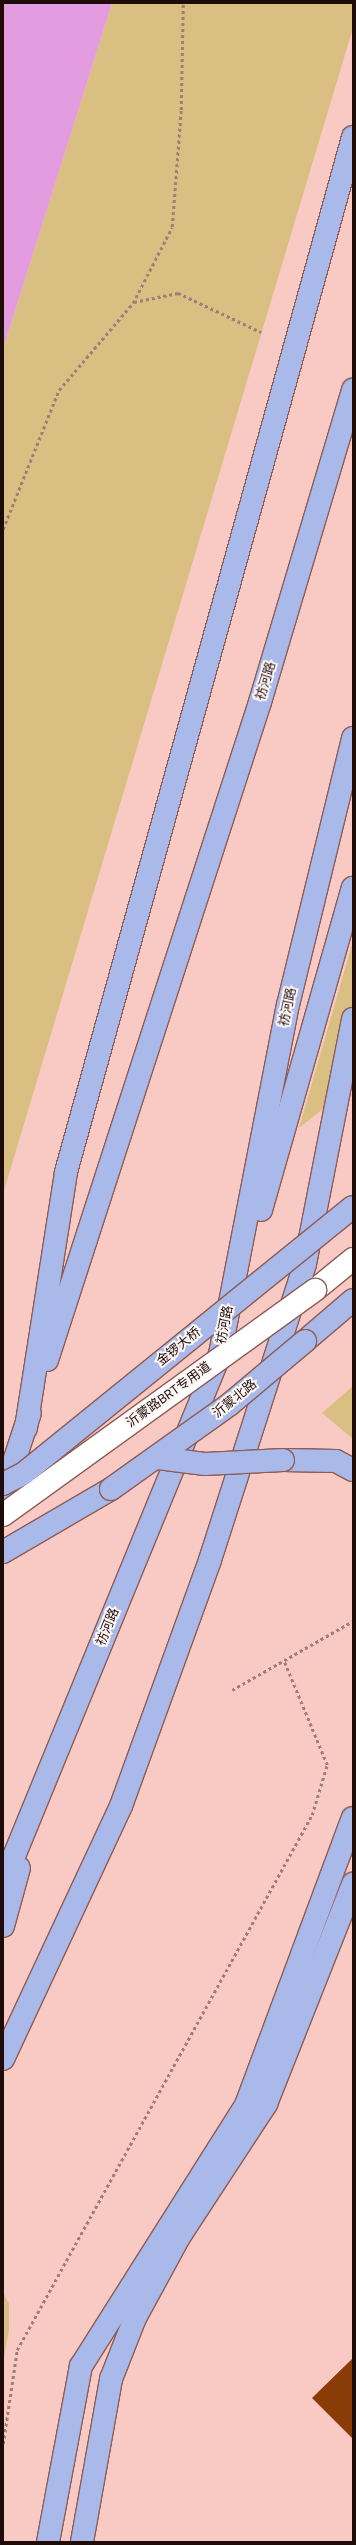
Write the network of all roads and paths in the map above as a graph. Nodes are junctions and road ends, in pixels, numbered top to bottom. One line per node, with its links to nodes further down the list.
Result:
1 (183, 3): 3 (path)
2 (353, 137): 14 (main road)
3 (133, 303): 4 (path); 6 (path)
4 (261, 332)
5 (353, 390): 14 (main road, 祊河路)
6 (3, 529)
7 (353, 738): 13 (main road, 祊河路)
8 (353, 888): 13 (main road)
9 (353, 1019): 29 (main road)
10 (353, 1207): 17 (main road, 金锣大桥, bridge)
11 (353, 1259): 19 (lane, 沂蒙路BRT专用道, bridge)
12 (353, 1300): 15 (main road, 沂蒙北路, bridge)
13 (220, 1354): 24 (main road, 祊河路)
14 (26, 1428): 18 (main road, 祊河路)
15 (158, 1458): 16 (main road, bridge); 20 (main road, 沂蒙北路, bridge)
16 (353, 1470)
17 (3, 1484)
18 (3, 1495)
19 (3, 1515)
20 (3, 1552)
21 (353, 1621): 22 (path)
22 (284, 1661): 23 (path); 30 (path)
23 (232, 1690)
24 (37, 1799): 26 (main road, 祊河路); 28 (main road)
25 (353, 1818): 31 (main road)
26 (3, 1883)
27 (353, 1884): 32 (main road)
28 (3, 1926)
29 (3, 2059)
30 (3, 2444)
31 (48, 2542)
32 (82, 2542)

